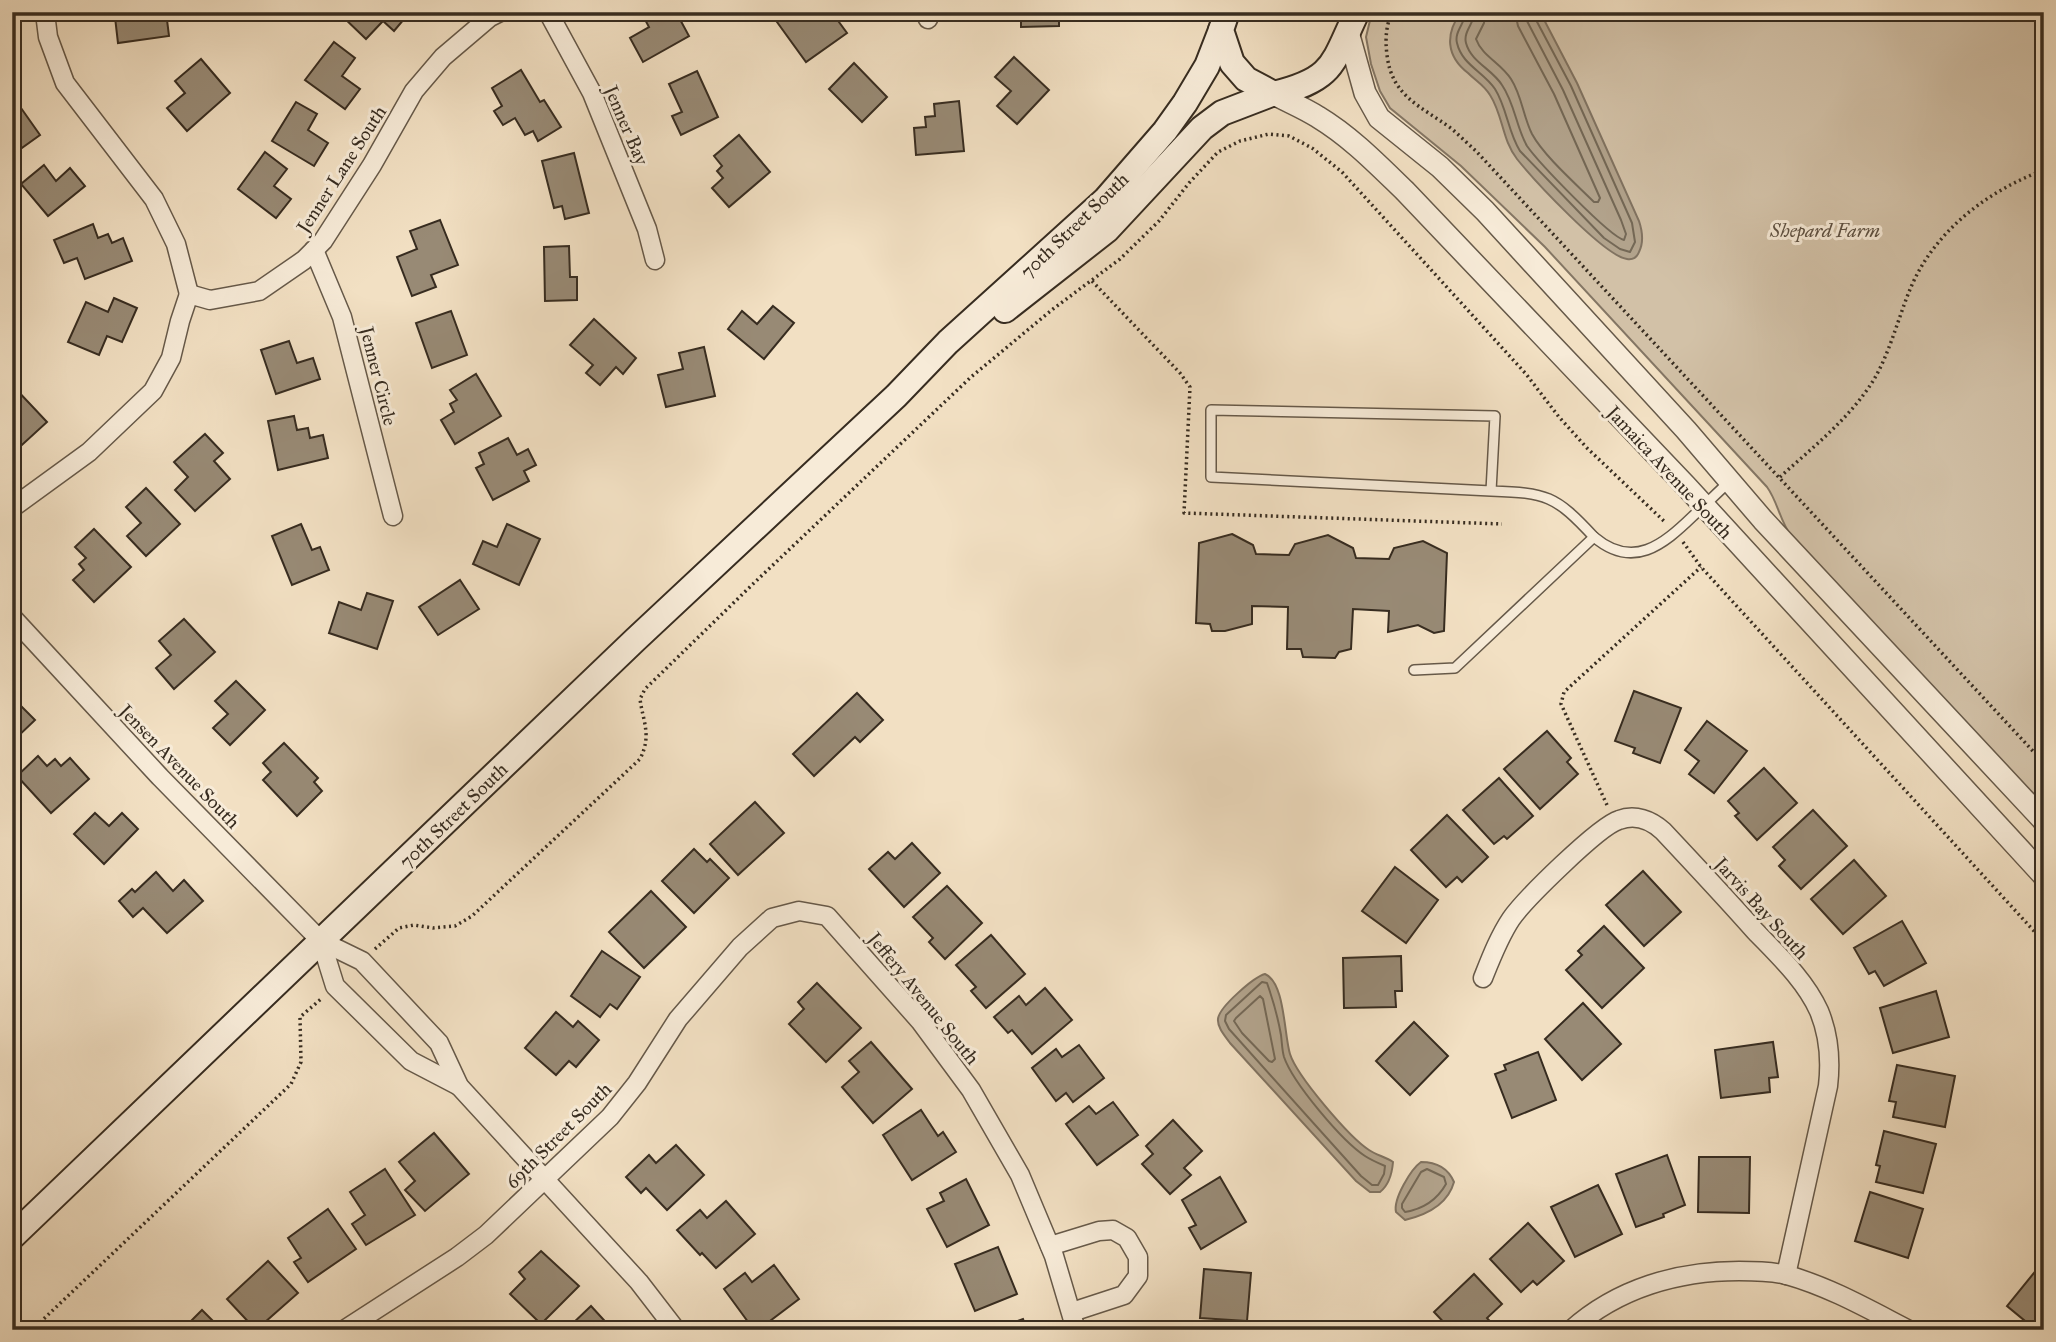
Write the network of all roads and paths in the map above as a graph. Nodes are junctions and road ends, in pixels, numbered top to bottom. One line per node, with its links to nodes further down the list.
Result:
1 (48, 12): 13 (street)
2 (500, 12): 10 (street, Jenner Lane South)
3 (548, 12): 11 (street, Jenner Bay)
4 (1392, 12): 15 (path)
5 (1222, 21): 7 (main road); 14 (main road, 70th Street South)
6 (1349, 22): 7 (main road, 70th Street South); 16 (street, Jamaica Avenue South)
7 (1274, 94): 14 (main road, 70th Street South); 18 (street, Jamaica Avenue South)
8 (1312, 148): 12 (path)
9 (2044, 170): 15 (path)
10 (314, 250): 13 (street, Jenner Lane South); 20 (street, Jenner Circle)
11 (655, 260)
12 (1092, 281): 21 (path); 32 (path)
13 (189, 294): 19 (street)
14 (896, 396): 31 (main road, 70th Street South)
15 (1779, 478): 26 (path)
16 (1729, 481): 18 (lane); 28 (street, Jamaica Avenue South)
17 (1491, 491): 17 (lane); 22 (lane)
18 (1703, 506): 22 (lane); 29 (street, Jamaica Avenue South)
19 (12, 508)
20 (393, 516)
21 (1502, 524)
22 (1594, 537): 25 (lane)
23 (1701, 567): 27 (path)
24 (12, 617): 31 (street, Jensen Avenue South)
25 (1413, 670)
26 (2044, 763)
27 (1614, 821): 33 (street); 39 (street, Jarvis Bay South)
28 (2044, 821)
29 (2044, 876)
30 (799, 911): 36 (street, 69th Street South); 38 (street, Jeffery Avenue South)
31 (321, 941): 32 (street, Jensen Avenue South); 34 (street, Jensen Avenue South); 37 (main road, 70th Street South)
32 (362, 961): 35 (street, Jensen Avenue South)
33 (1483, 978)
34 (335, 986): 35 (street, Jensen Avenue South); 41 (path)
35 (458, 1086): 36 (street, Jensen Avenue South)
36 (546, 1179): 42 (street, 69th Street South); 43 (street, Jensen Avenue South)
37 (12, 1237)
38 (1050, 1246): 40 (street, Jeffery Avenue South); 40 (street)
39 (1786, 1275): 44 (street); 45 (street)
40 (1074, 1321)
41 (32, 1330)
42 (344, 1330)
43 (676, 1330)
44 (1572, 1330)
45 (1909, 1330)

